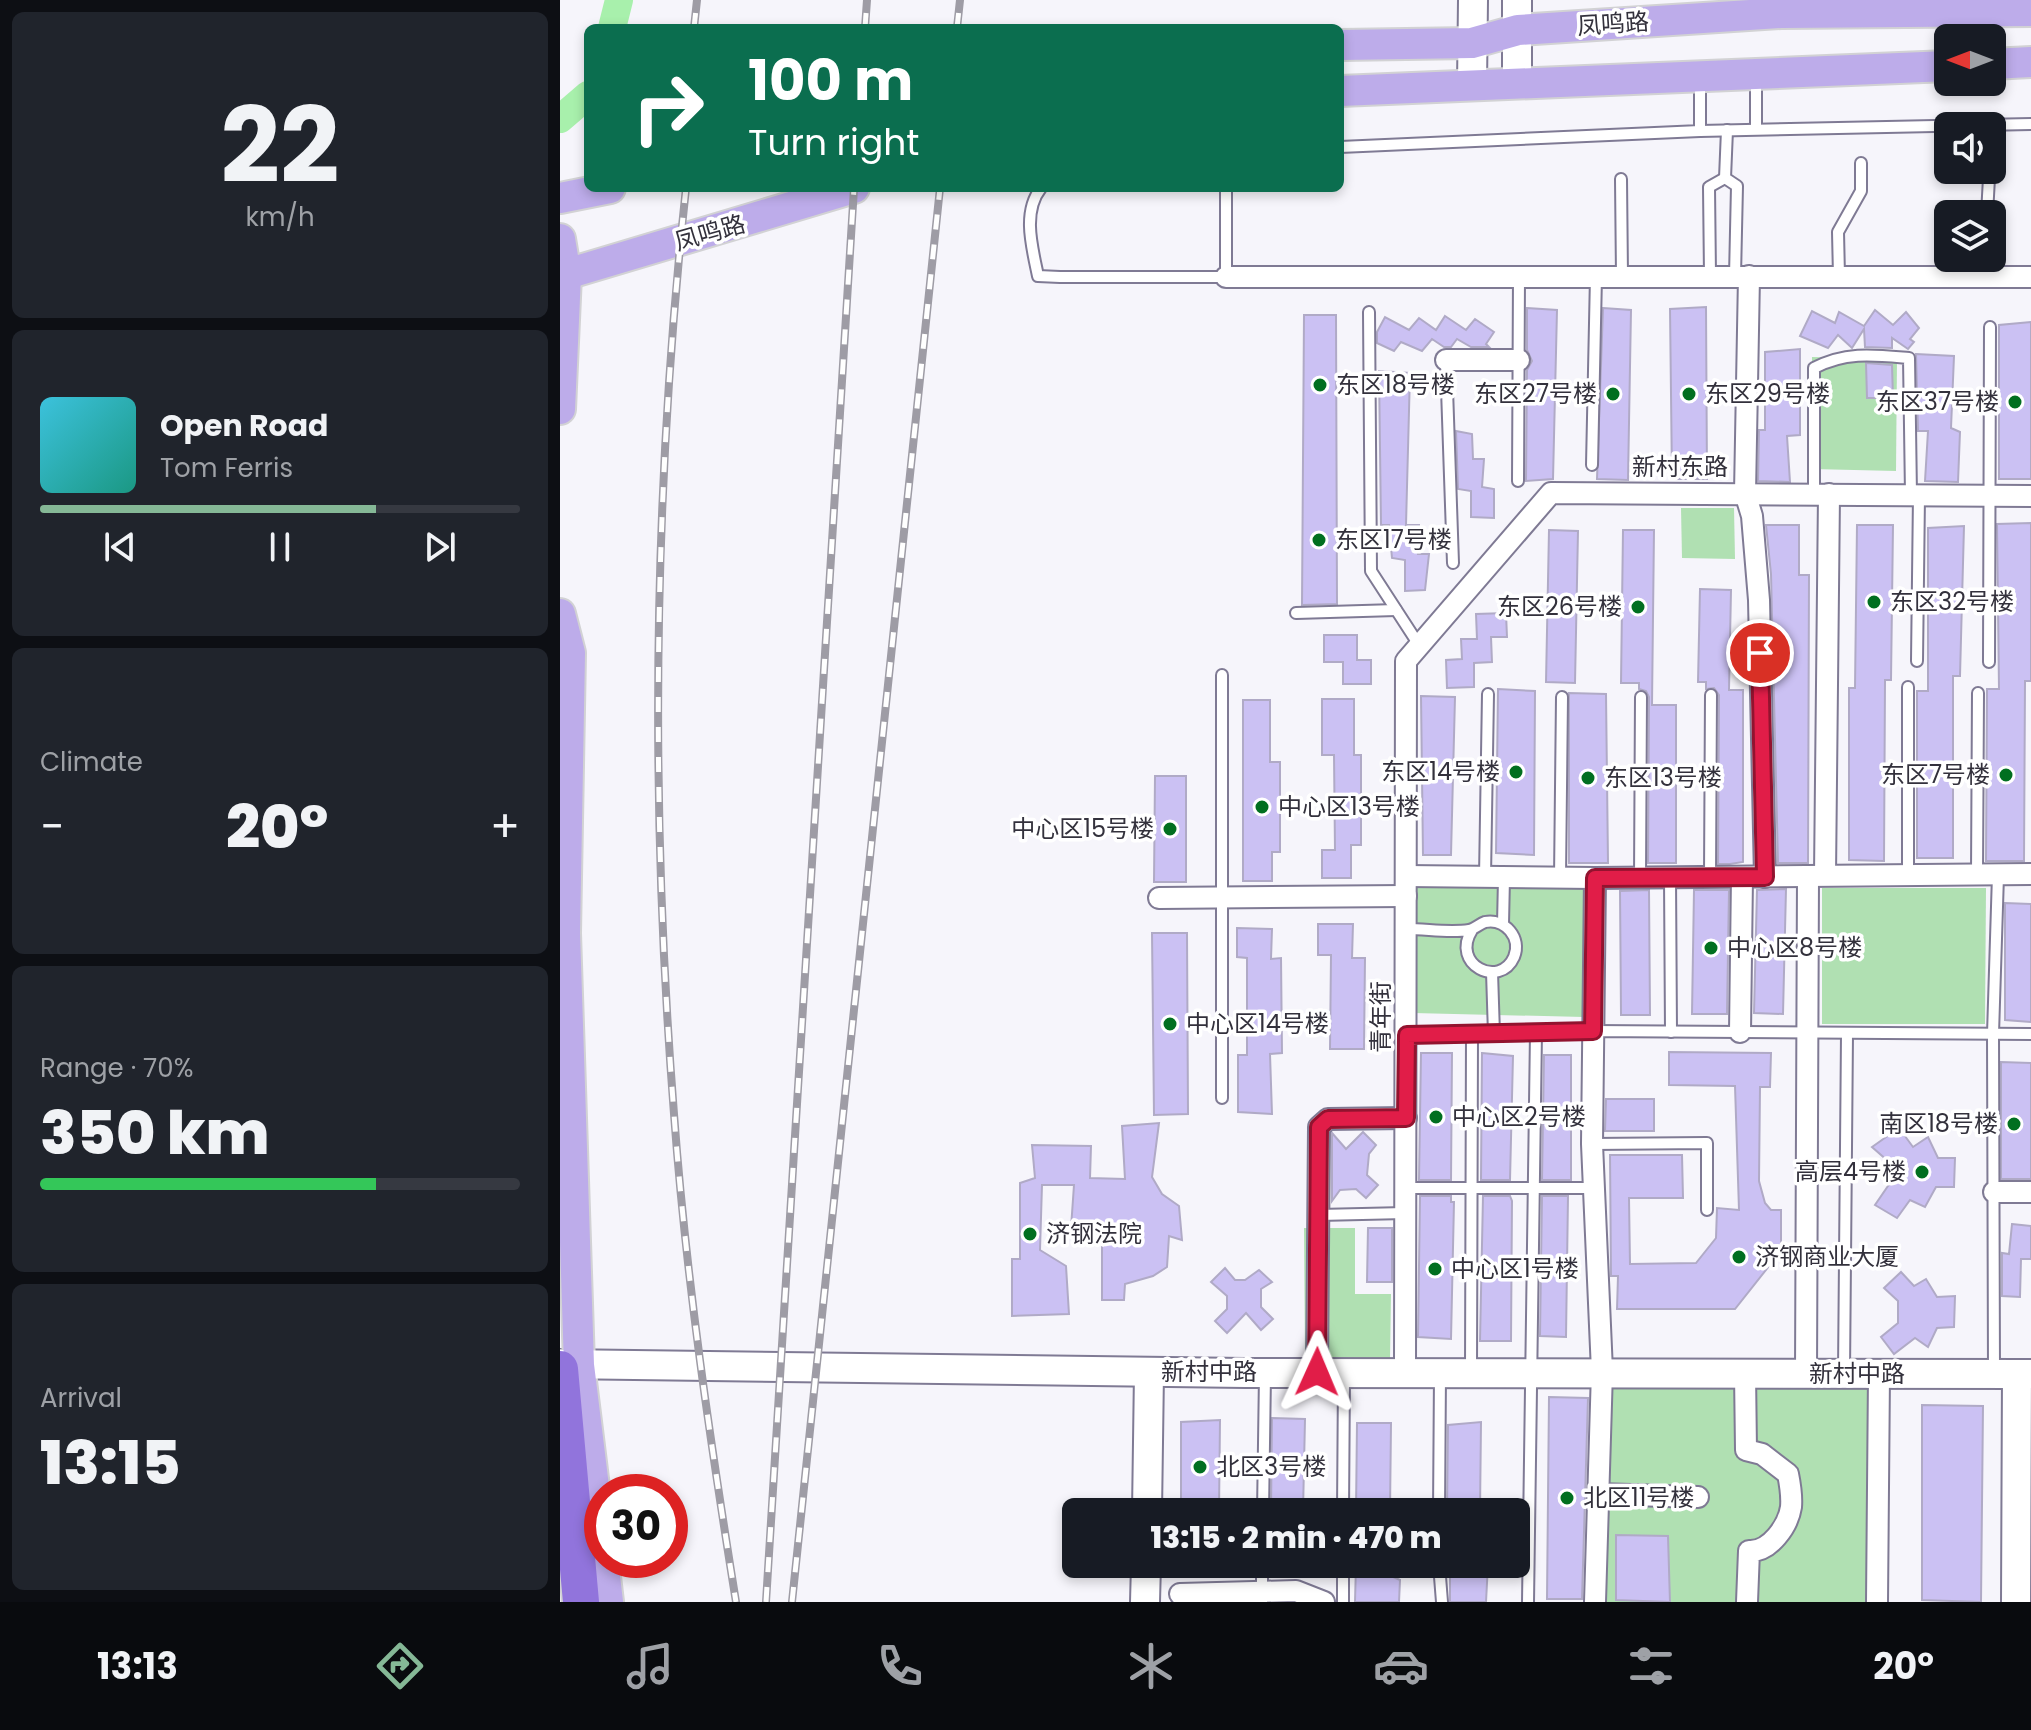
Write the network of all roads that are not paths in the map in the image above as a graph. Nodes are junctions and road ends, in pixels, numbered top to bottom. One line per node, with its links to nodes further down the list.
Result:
1 (1473, 0): 7 (street)
2 (1517, 0): 6 (street)
3 (1900, 6): 4 (main road, 凤鸣路); 6 (main road, 凤鸣路)
4 (1961, 6): 5 (main road, 凤鸣路)
5 (2031, 11)
6 (1518, 30): 7 (main road, 凤鸣路); 14 (street)
7 (1472, 43): 8 (main road, 凤鸣路); 15 (street)
8 (1344, 45)
9 (2031, 62): 10 (main road)
10 (2006, 63)
11 (1934, 67): 13 (main road)
12 (1700, 75): 13 (main road); 14 (main road); 20 (lane)
13 (1756, 75): 18 (lane)
14 (1517, 83): 15 (main road)
15 (1472, 85): 16 (main road)
16 (1344, 91)
17 (2031, 124): 18 (lane)
18 (1756, 129): 19 (lane)
19 (1727, 130): 20 (lane); 23 (lane)
20 (1700, 131): 21 (lane)
21 (1344, 147)
22 (1861, 163): 39 (lane)
23 (1725, 178): 33 (lane); 38 (lane)
24 (1621, 179): 37 (lane)
25 (590, 192): 29 (main road)
26 (841, 192): 34 (main road, 凤鸣路)
27 (1038, 192): 40 (lane)
28 (1226, 192): 40 (lane)
29 (560, 198)
30 (560, 239): 34 (main road)
31 (1934, 270): 39 (street)
32 (2006, 272): 41 (street)
33 (1710, 275): 37 (street); 38 (street)
34 (563, 276): 46 (main road)
35 (1519, 276): 36 (street); 40 (street); 45 (lane)
36 (1596, 276): 37 (street); 47 (lane)
37 (1622, 276)
38 (1742, 276): 39 (street); 49 (street)
39 (1839, 276)
40 (1226, 277)
41 (2031, 277)
42 (1369, 312): 55 (lane)
43 (1990, 327): 52 (lane)
44 (1446, 360): 45 (street); 54 (lane)
45 (1519, 360): 48 (lane)
46 (560, 409)
47 (1592, 465)
48 (1518, 481)
49 (1745, 493): 50 (street, 新村东路); 58 (street, 新村东路); 76 (street)
50 (1822, 494): 51 (street, 新村东路); 51 (lane); 72 (street)
51 (1915, 495): 52 (street, 新村东路); 59 (lane)
52 (1990, 496): 53 (street, 新村东路); 60 (lane)
53 (2031, 496)
54 (1453, 563)
55 (1396, 610): 56 (lane); 58 (lane)
56 (1296, 613)
57 (560, 614): 111 (main road)
58 (1413, 653): 81 (street, 青年街)
59 (1917, 661)
60 (1989, 662)
61 (1222, 675): 83 (lane)
62 (1908, 687): 69 (lane)
63 (1978, 693): 70 (lane)
64 (1488, 694): 73 (lane)
65 (1711, 695): 74 (lane)
66 (1562, 697): 77 (lane)
67 (1641, 697): 79 (lane)
68 (2031, 874): 71 (street)
69 (1908, 875): 70 (street); 72 (street)
70 (1977, 875): 71 (street)
71 (1998, 875): 96 (lane)
72 (1817, 876): 76 (street); 92 (street)
73 (1495, 877): 77 (street); 81 (street); 84 (lane)
74 (1710, 877): 75 (street); 80 (street)
75 (1742, 877): 76 (street); 91 (street)
76 (1765, 877)
77 (1560, 878): 78 (street)
78 (1595, 878): 79 (street); 88 (street)
79 (1640, 878): 80 (street)
80 (1670, 878): 90 (lane)
81 (1406, 886): 83 (street); 85 (street, 青年街)
82 (1159, 898): 83 (street)
83 (1224, 898): 99 (lane)
84 (1503, 924): 86 (lane); 87 (lane)
85 (1407, 929): 86 (lane); 98 (street, 青年街)
86 (1472, 930): 87 (lane)
87 (1492, 972): 94 (lane)
88 (1593, 1031): 89 (lane); 90 (lane); 101 (street)
89 (1536, 1032): 94 (lane); 103 (lane)
90 (1671, 1032): 91 (lane)
91 (1740, 1032): 92 (lane)
92 (1809, 1032): 95 (lane); 121 (street)
93 (1472, 1034): 94 (lane); 98 (lane); 102 (lane)
94 (1494, 1034)
95 (1847, 1034): 96 (lane); 122 (lane)
96 (1993, 1034): 97 (lane); 106 (lane)
97 (2031, 1034)
98 (1407, 1035): 100 (street, 青年街)
99 (1222, 1098)
100 (1406, 1118): 104 (street, 青年街); 110 (street)
101 (1592, 1144): 105 (street); 108 (lane)
102 (1471, 1187): 103 (lane); 104 (lane); 117 (lane)
103 (1535, 1187): 105 (lane); 118 (lane)
104 (1405, 1188): 109 (street, 青年街)
105 (1593, 1188): 112 (street)
106 (1994, 1192): 107 (street); 124 (lane)
107 (2031, 1192)
108 (1707, 1210)
109 (1405, 1213): 110 (lane); 119 (street, 青年街)
110 (1319, 1215): 115 (street)
111 (566, 1366): 113 (street, 新村中路); 126 (main road); 141 (highway)
112 (1602, 1371): 118 (street, 新村中路); 120 (street, 新村中路); 127 (street)
113 (1149, 1372): 114 (street, 新村中路); 129 (street)
114 (1265, 1372): 115 (street, 新村中路); 130 (lane)
115 (1331, 1372): 119 (street, 新村中路); 131 (lane)
116 (1440, 1372): 117 (street, 新村中路); 119 (street, 新村中路); 132 (lane)
117 (1471, 1372): 118 (street, 新村中路)
118 (1532, 1372): 147 (lane)
119 (1405, 1373)
120 (1745, 1373): 121 (street, 新村中路); 149 (street)
121 (1806, 1374): 122 (street, 新村中路)
122 (1844, 1374): 123 (street, 新村中路)
123 (1879, 1374): 124 (street, 新村中路); 150 (street)
124 (2014, 1374): 151 (street)
125 (560, 1464): 141 (main road)
126 (587, 1474)
127 (1598, 1494): 128 (street); 148 (street)
128 (1698, 1497)
129 (1147, 1498)
130 (1263, 1498)
131 (1342, 1498)
132 (1439, 1498)
133 (560, 1567): 140 (highway)
134 (605, 1578): 142 (main road)
135 (1146, 1578): 143 (street)
136 (1343, 1578): 145 (lane)
137 (1440, 1578): 146 (lane)
138 (1180, 1594): 139 (street)
139 (1262, 1597): 144 (street)
140 (566, 1602)
141 (581, 1602)
142 (608, 1602)
143 (1145, 1602)
144 (1324, 1602)
145 (1343, 1602)
146 (1442, 1602)
147 (1528, 1602)
148 (1595, 1602)
149 (1747, 1602)
150 (1877, 1602)
151 (2016, 1602)

